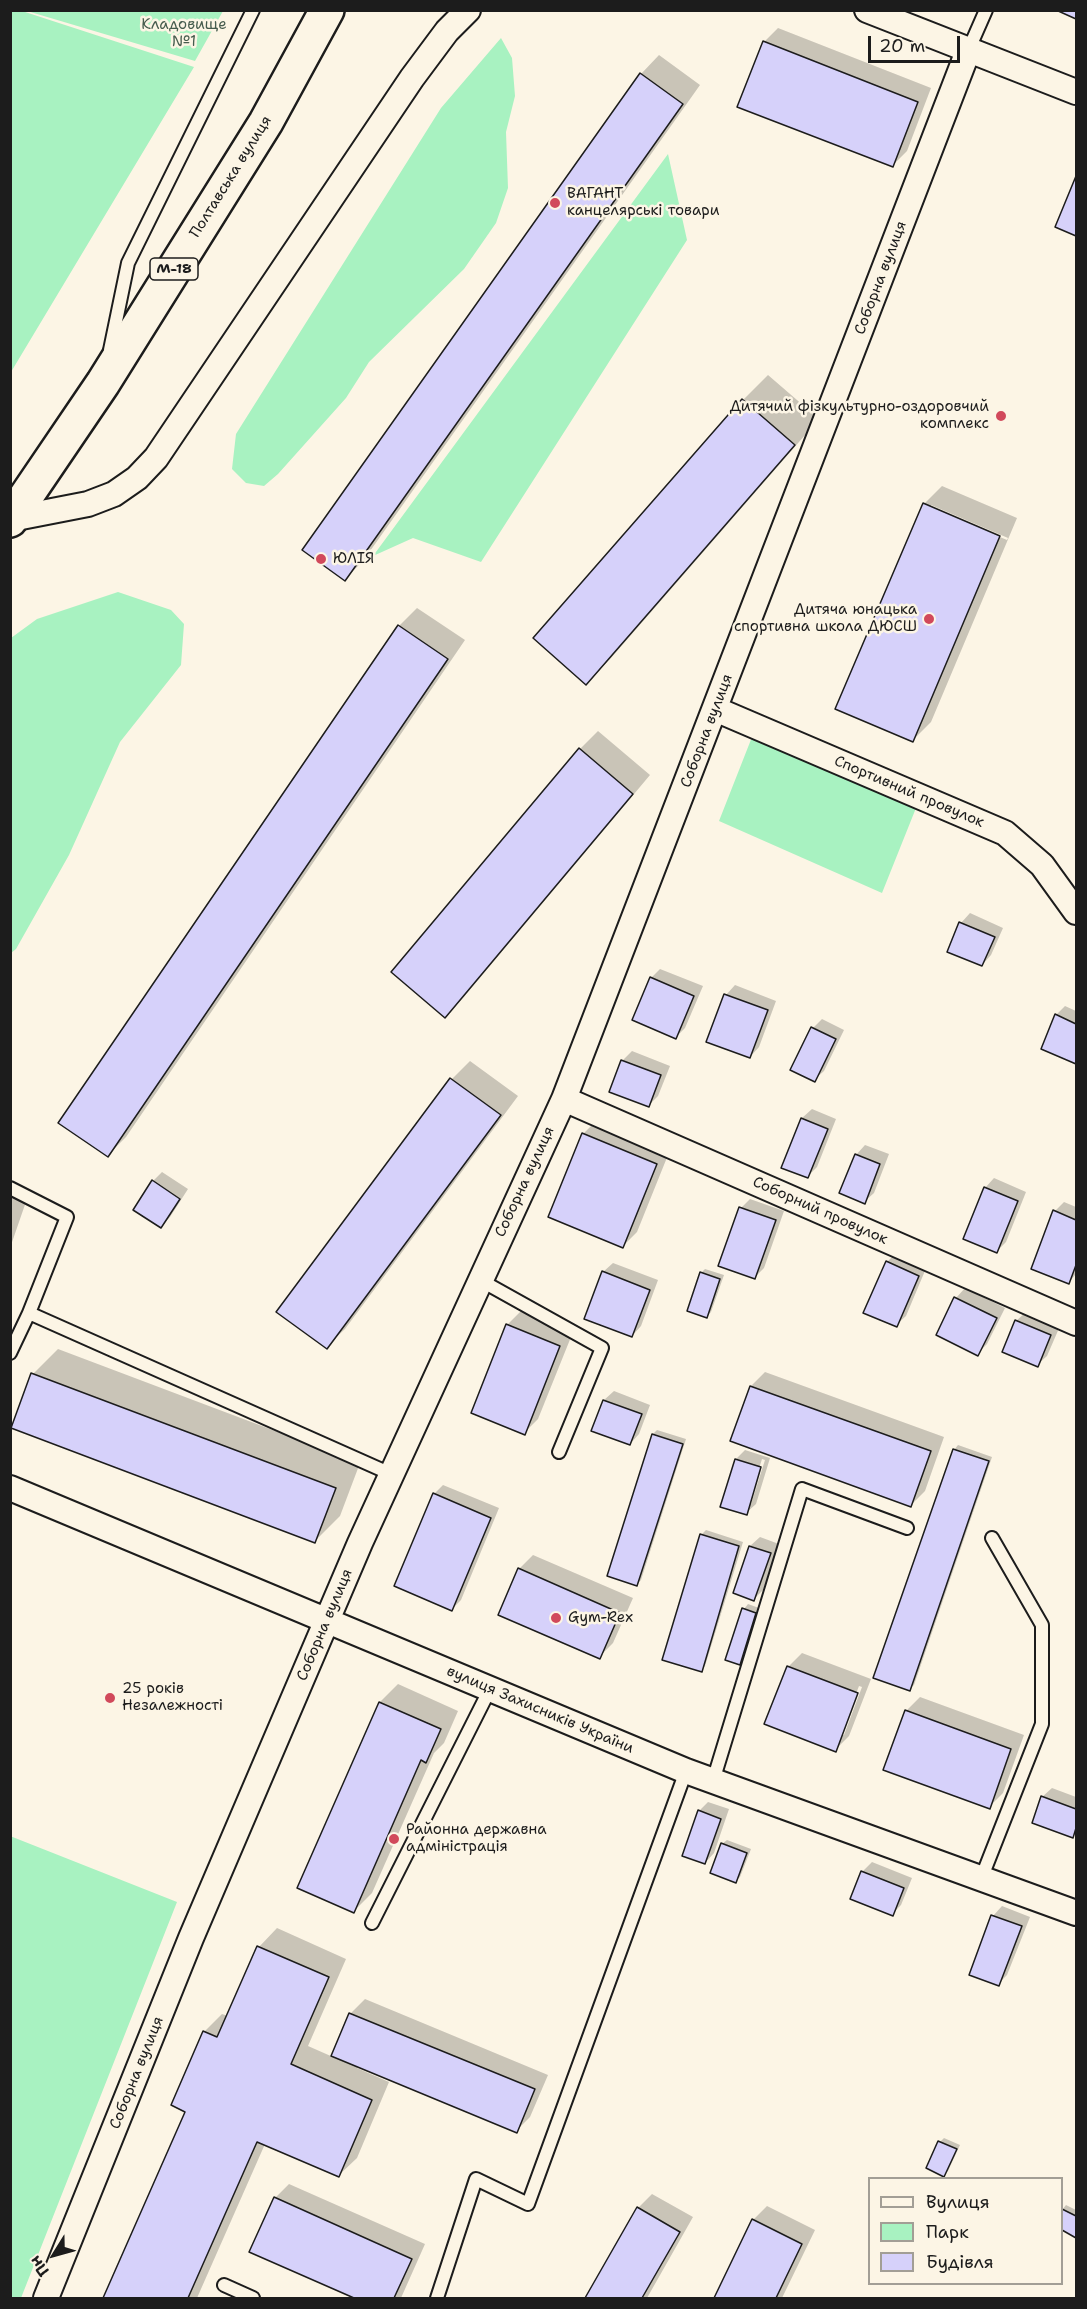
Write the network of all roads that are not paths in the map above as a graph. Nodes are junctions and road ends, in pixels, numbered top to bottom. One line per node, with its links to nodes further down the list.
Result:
1 (253, 10): 8 (lane)
2 (327, 10): 8 (highway, Полтавська вулиця / М-18)
3 (468, 10): 9 (street)
4 (867, 10): 6 (street)
5 (986, 10): 6 (lane)
6 (968, 51): 7 (street); 10 (street, Соборна вулиця)
7 (1077, 92)
8 (103, 383): 9 (highway, Полтавська вулиця / М-18)
9 (11, 520)
10 (716, 709): 11 (street, Спортивний провулок); 12 (street, Соборна вулиця)
11 (1077, 912)
12 (564, 1099): 14 (street, Соборна вулиця); 16 (street, Соборний провулок)
13 (10, 1188): 15 (lane)
14 (480, 1280): 18 (lane); 19 (street, Соборна вулиця)
15 (29, 1313): 17 (lane); 19 (lane)
16 (1077, 1323)
17 (10, 1353)
18 (559, 1452)
19 (391, 1474): 23 (street, Соборна вулиця)
20 (10, 1488): 23 (street, вулиця Захисників України)
21 (908, 1528): 26 (lane)
22 (992, 1538): 27 (lane)
23 (328, 1621): 24 (street, вулиця Захисників України); 31 (street, Соборна вулиця)
24 (490, 1689): 25 (street, вулиця Захисників України); 29 (lane)
25 (686, 1771): 26 (street, вулиця Захисників України); 33 (lane)
26 (713, 1781): 27 (street, вулиця Захисників України)
27 (981, 1879): 28 (street, вулиця Захисників України)
28 (1077, 1913)
29 (372, 1923)
30 (224, 2285): 32 (lane)
31 (46, 2298)
32 (253, 2298)
33 (437, 2298)

